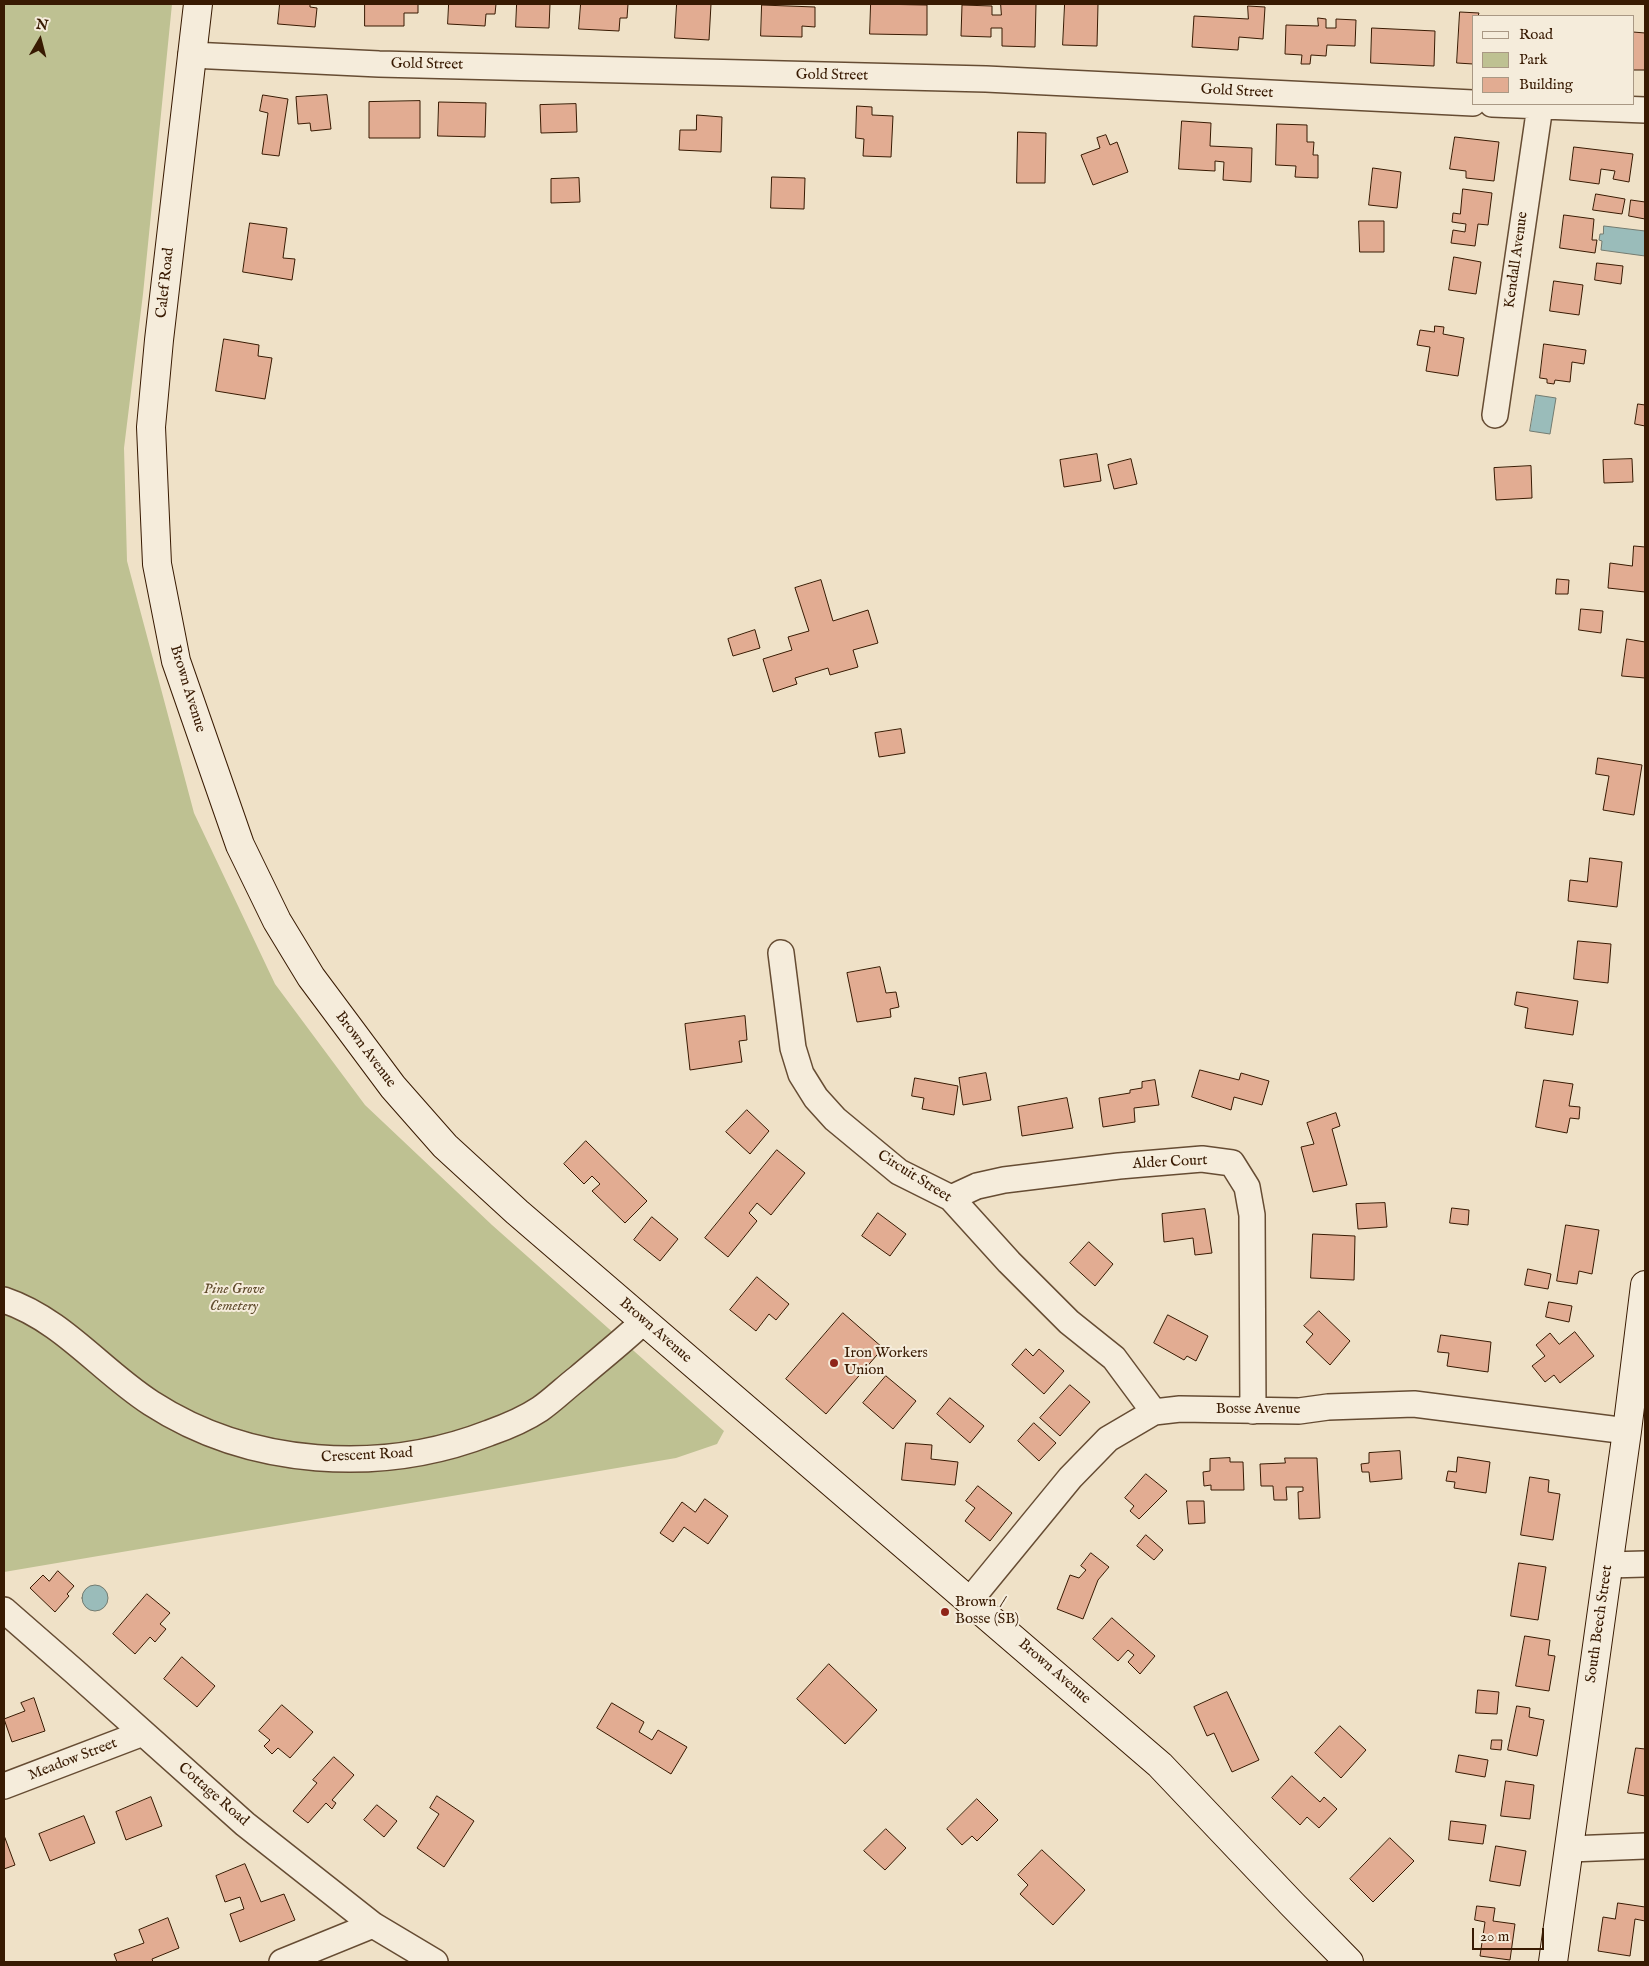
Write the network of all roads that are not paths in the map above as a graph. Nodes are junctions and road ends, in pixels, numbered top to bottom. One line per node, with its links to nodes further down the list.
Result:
1 (198, 4): 2 (main road, Calef Road)
2 (191, 55): 3 (street, Gold Street); 8 (main road, Calef Road)
3 (1472, 103)
4 (1516, 105): 5 (street)
5 (1540, 106): 6 (street); 7 (street, Kendall Avenue)
6 (1645, 110)
7 (1495, 415)
8 (157, 564): 13 (main road, Brown Avenue)
9 (781, 953): 10 (street, Circuit Street)
10 (951, 1198): 14 (street, Alder Court); 15 (street, Circuit Street)
11 (1645, 1285): 16 (main road, South Beech Street)
12 (4, 1300): 13 (street, Crescent Road)
13 (644, 1321): 19 (main road, Brown Avenue)
14 (1253, 1411): 15 (street, Bosse Avenue); 16 (street, Bosse Avenue)
15 (1154, 1412): 19 (street, Bosse Avenue)
16 (1627, 1431): 18 (main road, South Beech Street)
17 (1645, 1564): 18 (street)
18 (1608, 1565): 24 (main road, South Beech Street)
19 (970, 1600): 28 (main road, Brown Avenue)
20 (4, 1610): 21 (street, Cottage Road)
21 (142, 1733): 22 (street, Meadow Street); 25 (street, Cottage Road)
22 (4, 1786)
23 (1645, 1846): 24 (street)
24 (1570, 1849): 29 (main road, South Beech Street)
25 (373, 1925): 26 (street); 27 (street, Cottage Road)
26 (282, 1962)
27 (435, 1962)
28 (1349, 1962)
29 (1553, 1962)

